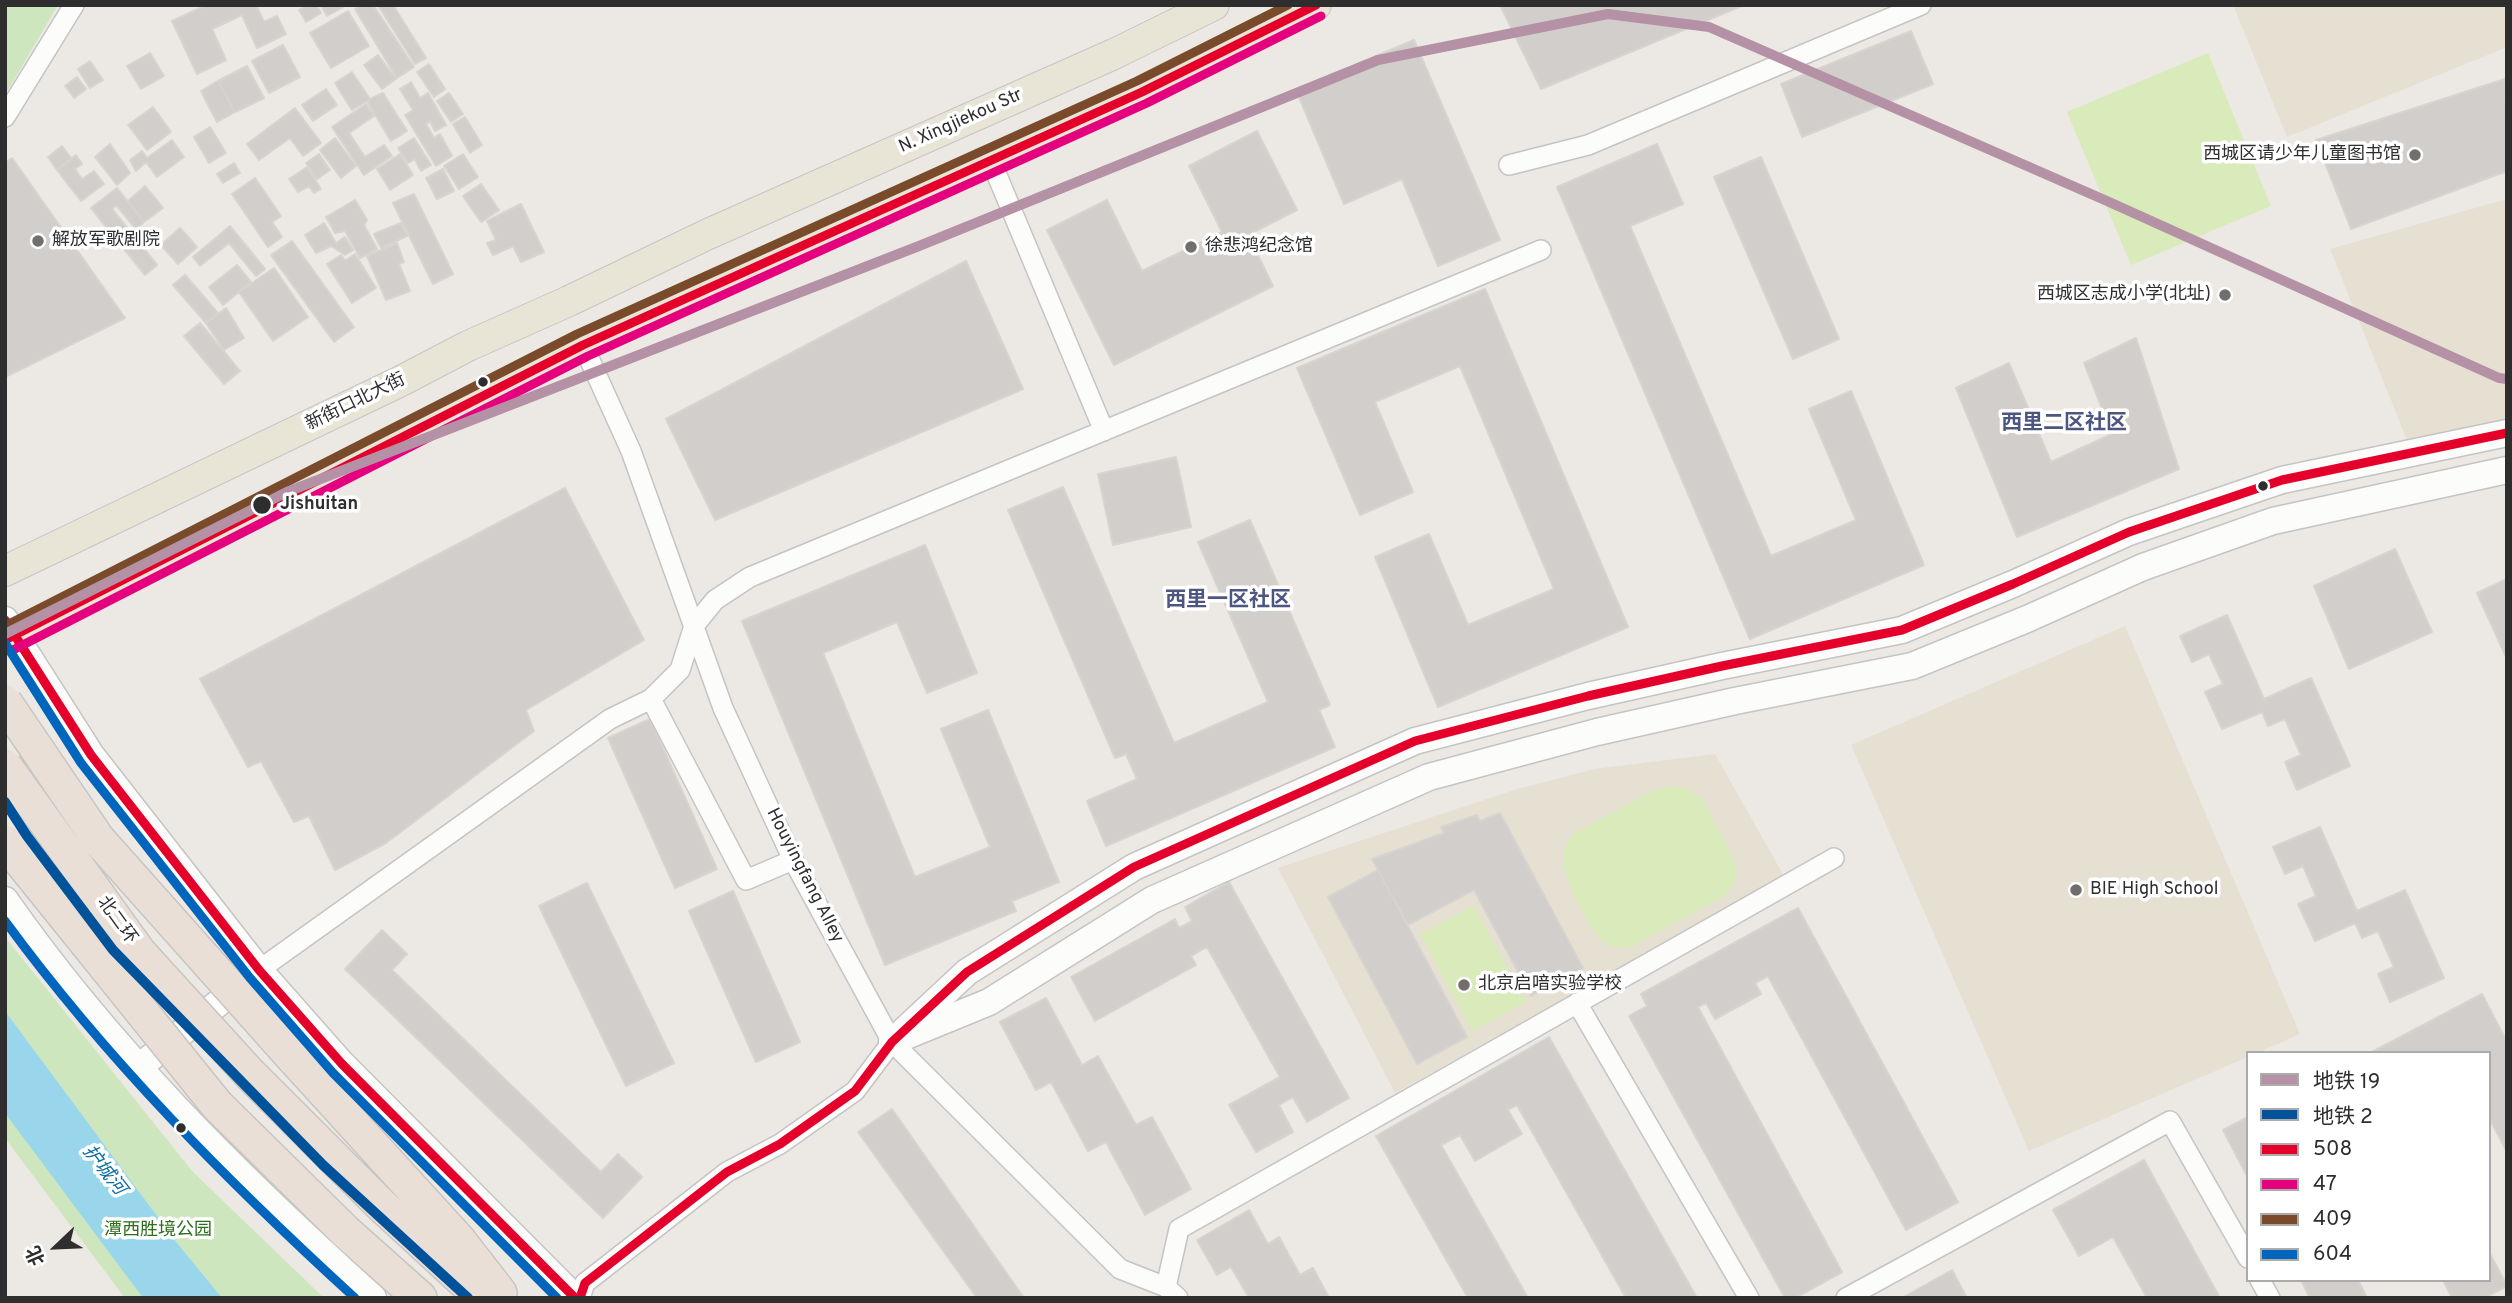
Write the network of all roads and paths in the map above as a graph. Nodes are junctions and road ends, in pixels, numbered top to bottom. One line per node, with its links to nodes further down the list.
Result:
1 (74, 5): 5 (street)
2 (1214, 5): 13 (main road, 新街口北大街)
3 (1316, 5): 6 (main road)
4 (1921, 5): 7 (street)
5 (5, 117)
6 (991, 161): 9 (main road); 10 (street)
7 (1508, 165)
8 (1541, 250): 10 (street)
9 (583, 345): 14 (street, Houyingfang Alley); 15 (main road)
10 (1104, 431): 14 (street)
11 (2507, 432): 25 (street)
12 (2507, 470): 25 (street)
13 (5, 570)
14 (694, 626): 16 (street); 21 (street, Houyingfang Alley)
15 (9, 632): 23 (street)
16 (651, 699): 21 (street); 23 (street)
17 (5, 702): 33 (highway, bridge)
18 (5, 766): 32 (highway, 北二环, bridge)
19 (5, 842): 31 (highway, 北二环, bridge)
20 (1834, 858): 24 (street)
21 (793, 860): 25 (street, Houyingfang Alley)
22 (5, 900): 26 (street)
23 (259, 970): 26 (street); 34 (street)
24 (1577, 1003): 29 (street); 35 (street)
25 (892, 1042): 29 (street, Houyingfang Alley); 34 (street)
26 (138, 1068): 30 (street)
27 (2246, 1254): 36 (street)
28 (2261, 1282): 37 (street)
29 (1172, 1293)
30 (373, 1298)
31 (419, 1298)
32 (482, 1298)
33 (504, 1298)
34 (578, 1298)
35 (1749, 1298)
36 (1846, 1298)
37 (2270, 1298)

